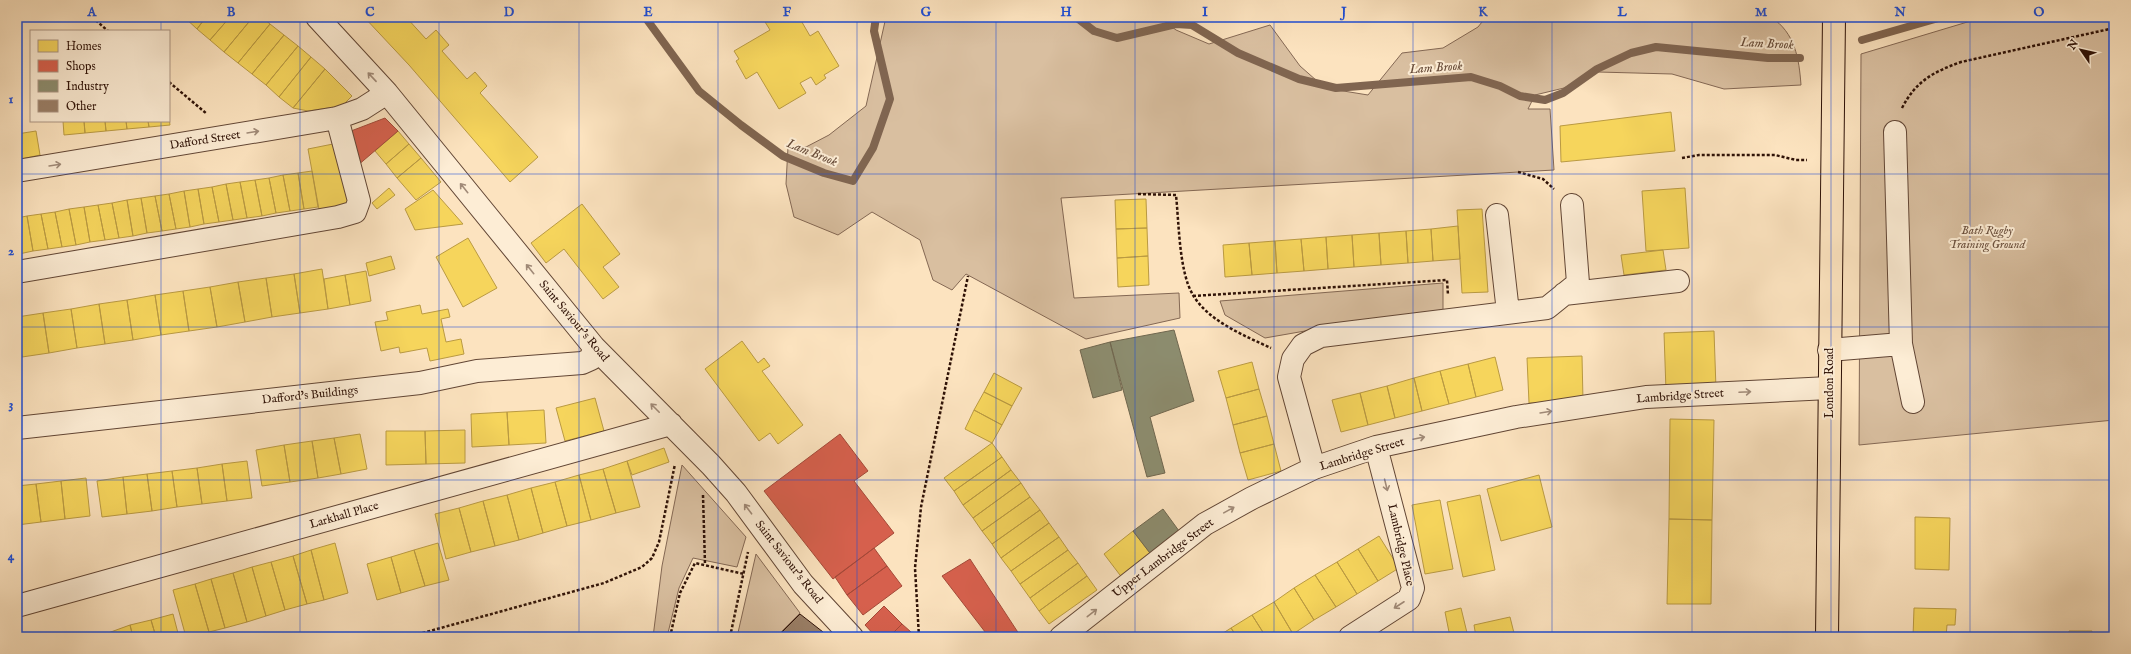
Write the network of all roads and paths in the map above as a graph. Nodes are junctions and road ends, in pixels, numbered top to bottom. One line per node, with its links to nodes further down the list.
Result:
1 (92, 17): 5 (path)
2 (317, 17): 7 (street, Saint Saviour's Road, one-way to 2)
3 (1834, 17): 12 (highway, London Road)
4 (2114, 28): 9 (path)
5 (107, 30)
6 (170, 83): 10 (path)
7 (387, 93): 8 (street, Dafford Street); 26 (street, Saint Saviour's Road, one-way to 7)
8 (338, 118): 10 (street, Dafford Street, one-way to 8); 18 (street)
9 (1895, 132): 25 (street)
10 (233, 136): 13 (street, Dafford Street, one-way to 10)
11 (1682, 158): 12 (path)
12 (1832, 160): 27 (highway, London Road)
13 (17, 171)
14 (1518, 172): 16 (path)
15 (1138, 194): 22 (path)
16 (1572, 205): 21 (street, Lambridge Street)
17 (1497, 215): 23 (street)
18 (17, 272)
19 (968, 276): 45 (path)
20 (1678, 281): 21 (street)
21 (1564, 294): 23 (street, Lambridge Street)
22 (1193, 296): 24 (path); 28 (path)
23 (1508, 312): 24 (street, Lambridge Street)
24 (1451, 320): 28 (street, Lambridge Street)
25 (1900, 344): 27 (street); 30 (street)
26 (594, 347): 31 (street, Saint Saviour's Road, one-way to 26); 32 (street, Dafford's Buildings)
27 (1829, 350): 29 (highway, London Road)
28 (1293, 359): 35 (street, Lambridge Street)
29 (1829, 388): 33 (street, Lambridge Street, one-way to 29); 48 (highway, London Road)
30 (1913, 402)
31 (671, 424): 34 (street, Saint Saviour's Road); 40 (street, Larkhall Place)
32 (17, 428)
33 (1376, 447): 35 (street, Lambridge Street); 47 (street, Lambridge Place, one-way to 47)
34 (711, 465): 37 (street, Saint Saviour's Road, one-way to 34); 38 (path)
35 (1314, 468): 46 (street, Upper Lambridge Street, one-way to 35)
36 (672, 479): 41 (path)
37 (768, 535): 39 (path); 44 (street, Saint Saviour's Road)
38 (705, 564): 39 (path); 42 (path)
39 (744, 574): 43 (path)
40 (17, 606)
41 (408, 637)
42 (670, 637)
43 (730, 637)
44 (852, 637)
45 (919, 637)
46 (1061, 637)
47 (1350, 637)
48 (1827, 637)

